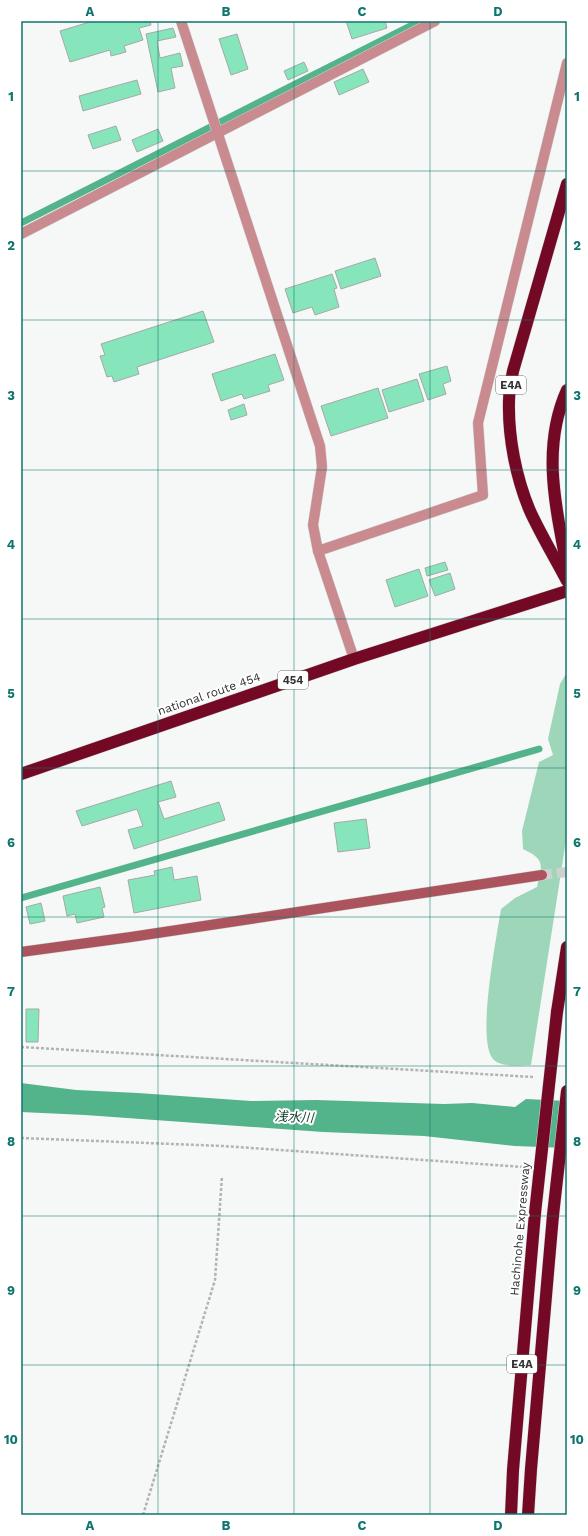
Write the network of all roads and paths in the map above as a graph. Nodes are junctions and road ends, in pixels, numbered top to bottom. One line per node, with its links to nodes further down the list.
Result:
1 (181, 21): 4 (street)
2 (435, 21): 4 (street)
3 (567, 63): 8 (street)
4 (217, 132): 6 (street); 8 (street)
5 (567, 184): 10 (highway, E4A)
6 (21, 234)
7 (567, 390): 9 (highway)
8 (318, 551): 12 (street)
9 (567, 567)
10 (567, 581)
11 (567, 591): 12 (highway, national route 454 / 454)
12 (354, 659): 13 (highway, national route 454 / 454)
13 (21, 774)
14 (542, 875): 16 (street)
15 (567, 948): 24 (highway, Hachinohe Expressway / E4A, bridge)
16 (21, 952)
17 (21, 1047): 18 (path)
18 (536, 1077)
19 (567, 1091): 25 (highway, E4A, bridge)
20 (21, 1138): 21 (path)
21 (528, 1167)
22 (222, 1176): 23 (path)
23 (143, 1515)
24 (511, 1515)
25 (528, 1515)

